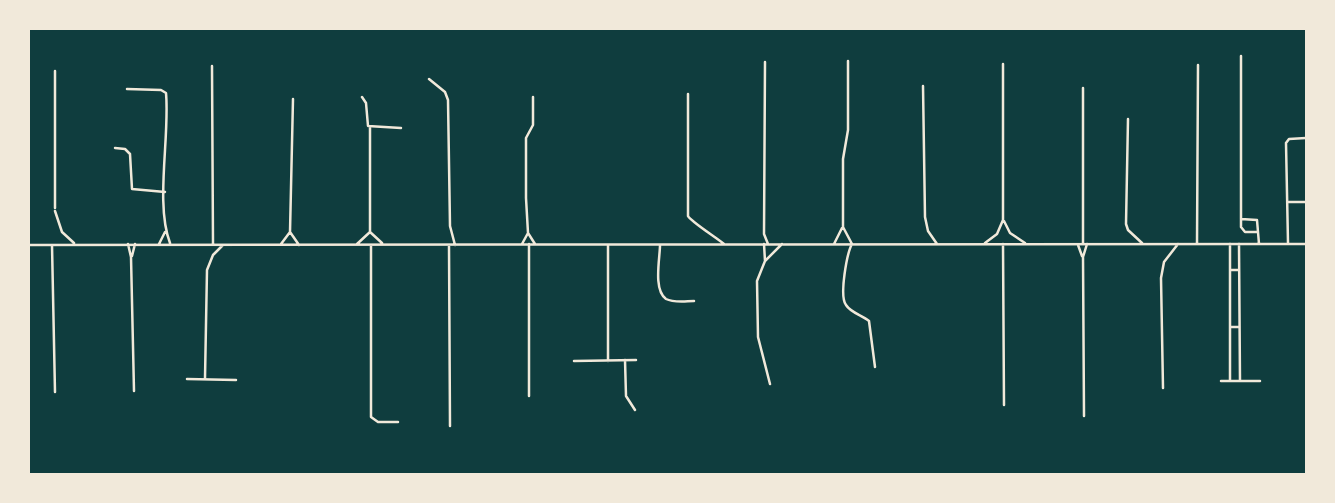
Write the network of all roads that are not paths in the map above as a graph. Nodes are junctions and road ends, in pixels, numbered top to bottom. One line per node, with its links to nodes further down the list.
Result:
1 (1241, 56): 24 (street)
2 (848, 61): 26 (street)
3 (765, 62): 32 (street)
4 (1003, 64): 25 (street)
5 (1198, 65): 63 (street)
6 (212, 66): 39 (street)
7 (55, 70): 34 (street)
8 (429, 79): 72 (street)
9 (923, 86): 55 (street)
10 (1083, 88): 60 (street)
11 (127, 89): 21 (street)
12 (688, 94): 49 (street)
13 (362, 97): 17 (street)
14 (533, 97): 31 (street)
15 (293, 100): 28 (street)
16 (1128, 120): 61 (street)
17 (370, 128): 18 (street); 29 (street)
18 (401, 128)
19 (1306, 138): 22 (street)
20 (115, 148): 21 (street)
21 (165, 192): 27 (street)
22 (1289, 202): 23 (street); 33 (street)
23 (1306, 202)
24 (1241, 219): 30 (street); 30 (street)
25 (1003, 220): 56 (street); 58 (street)
26 (843, 227): 53 (street); 54 (street)
27 (165, 232): 37 (street); 38 (street)
28 (290, 232): 41 (street); 70 (street)
29 (370, 232): 42 (street); 44 (street)
30 (1258, 232): 66 (street)
31 (528, 233): 45 (street); 47 (street)
32 (764, 234): 50 (street); 51 (street)
33 (1288, 243): 66 (street); 67 (street)
34 (75, 244): 35 (street); 69 (street)
35 (128, 244): 36 (street); 74 (street)
36 (135, 244): 37 (street); 74 (street)
37 (159, 244): 38 (street)
38 (170, 244): 39 (street)
39 (213, 244): 40 (street)
40 (224, 244): 41 (street); 87 (street)
41 (281, 244): 70 (street)
42 (357, 244): 43 (street); 70 (street)
43 (371, 244): 44 (street); 102 (street)
44 (383, 244): 71 (street)
45 (522, 244): 46 (street); 72 (street)
46 (529, 244): 47 (street); 98 (street)
47 (536, 244): 48 (street)
48 (608, 244): 73 (street); 85 (street)
49 (725, 244): 50 (street); 73 (street)
50 (762, 244): 51 (street); 76 (street)
51 (768, 244): 52 (street)
52 (782, 244): 53 (street); 76 (street)
53 (834, 244): 54 (street)
54 (852, 244): 55 (street); 86 (street)
55 (937, 244): 56 (street)
56 (984, 244): 57 (street)
57 (1003, 244): 58 (street); 99 (street)
58 (1027, 244): 59 (street)
59 (1078, 244): 60 (street); 75 (street)
60 (1085, 244): 61 (street); 75 (street)
61 (1143, 244): 62 (street)
62 (1178, 244): 63 (street); 95 (street)
63 (1197, 244): 64 (street)
64 (1230, 244): 65 (street); 77 (street)
65 (1239, 244): 66 (street); 78 (street)
66 (1259, 244)
67 (1306, 244)
68 (29, 245): 69 (street)
69 (52, 245): 97 (street)
70 (299, 245)
71 (449, 245): 72 (street); 103 (street)
72 (455, 245)
73 (660, 245): 79 (street)
74 (131, 257): 96 (street)
75 (1083, 257): 101 (street)
76 (765, 262): 94 (street)
77 (1230, 270): 78 (street); 80 (street)
78 (1239, 270): 81 (street)
79 (694, 301)
80 (1230, 327): 81 (street); 90 (street)
81 (1239, 327): 91 (street)
82 (625, 360): 83 (street); 85 (street); 100 (street)
83 (636, 360)
84 (574, 361): 85 (street)
85 (608, 361)
86 (875, 367)
87 (205, 378): 88 (street); 89 (street)
88 (186, 379)
89 (236, 380)
90 (1230, 381): 91 (street); 93 (street)
91 (1240, 381): 92 (street)
92 (1260, 381)
93 (1221, 382)
94 (770, 384)
95 (1163, 388)
96 (134, 391)
97 (55, 392)
98 (529, 396)
99 (1004, 405)
100 (634, 410)
101 (1084, 416)
102 (398, 422)
103 (450, 426)

